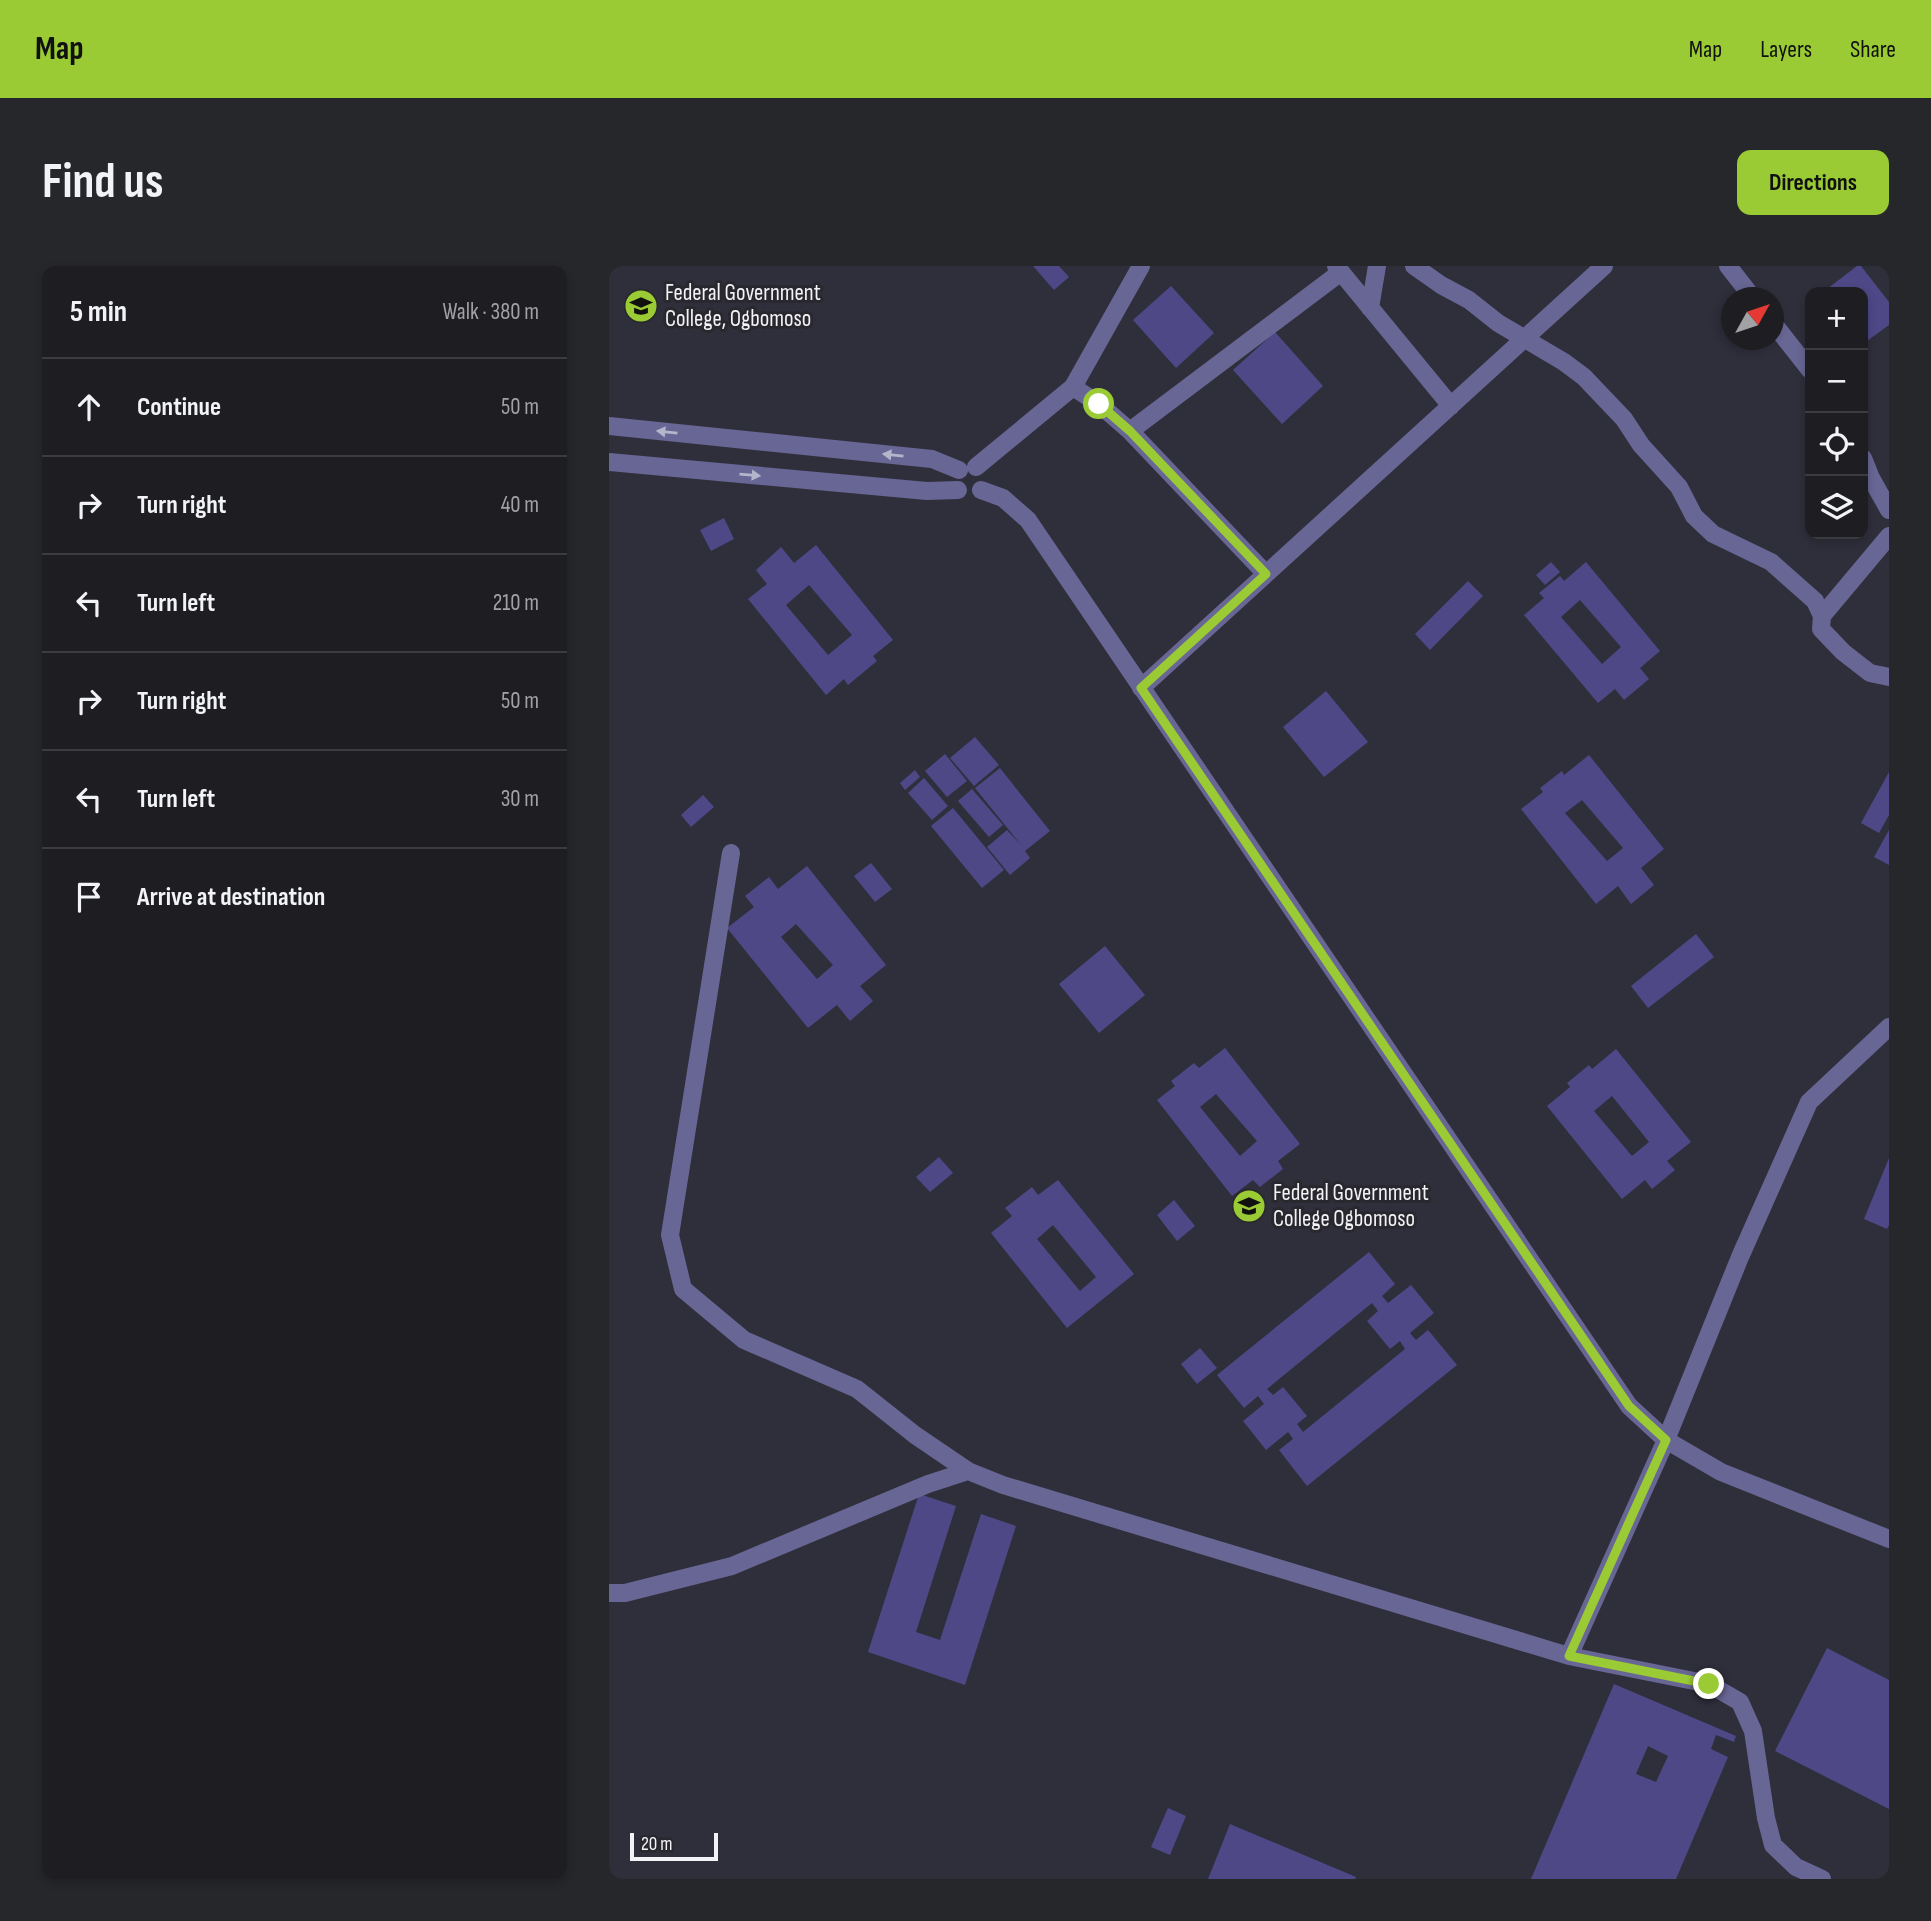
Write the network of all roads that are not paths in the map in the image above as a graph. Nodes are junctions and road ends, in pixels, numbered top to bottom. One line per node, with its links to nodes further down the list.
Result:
1 (1141, 266): 12 (street)
2 (1377, 266): 8 (street)
3 (1414, 266): 10 (street)
4 (1604, 266): 10 (street)
5 (1728, 266): 7 (street)
6 (1338, 269): 8 (street); 15 (street)
7 (1744, 287)
8 (1370, 308): 13 (street)
9 (1784, 337): 11 (street)
10 (1525, 338): 13 (street); 24 (street)
11 (1805, 364)
12 (1073, 387): 15 (street); 17 (street)
13 (1451, 406): 23 (street)
14 (609, 426): 17 (street, one-way to 14)
15 (1130, 431): 23 (street)
16 (609, 462): 19 (street, one-way to 19)
17 (968, 469): 19 (street); 20 (street)
18 (1868, 470): 21 (street)
19 (958, 490): 20 (street)
20 (981, 490): 26 (street)
21 (1889, 510)
22 (1889, 536): 24 (street)
23 (1266, 574): 26 (street)
24 (1822, 616): 25 (street)
25 (1889, 677)
26 (1141, 688): 29 (street)
27 (731, 853): 30 (street)
28 (1889, 1027): 29 (street)
29 (1666, 1440): 31 (street); 33 (street)
30 (968, 1471): 32 (street); 33 (street)
31 (1889, 1539)
32 (609, 1593)
33 (1569, 1656): 34 (street)
34 (1822, 1879)

